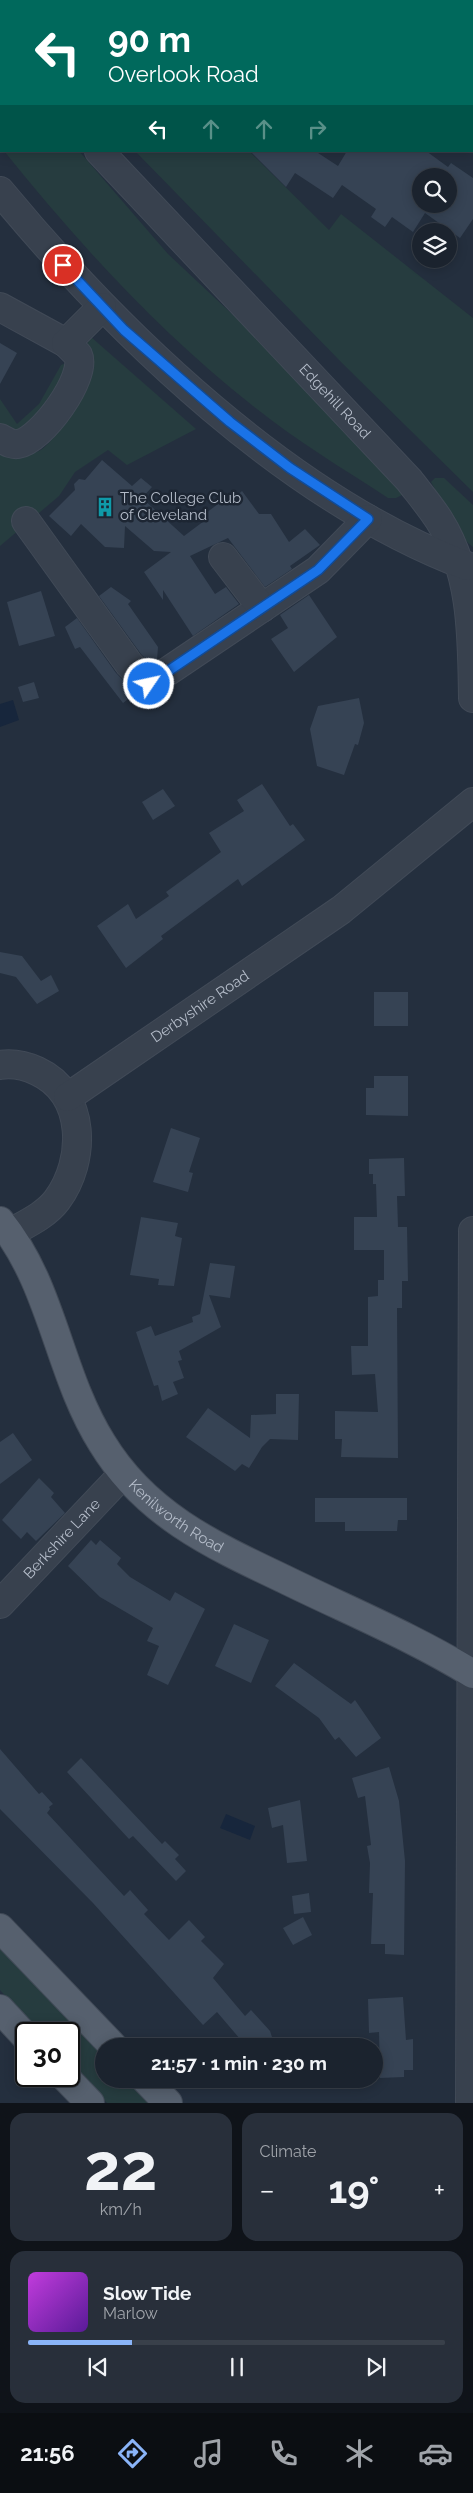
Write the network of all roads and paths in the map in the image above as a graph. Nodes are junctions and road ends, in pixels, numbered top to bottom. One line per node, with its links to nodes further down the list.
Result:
1 (100, 152): 10 (street, Edgehill Road)
2 (0, 191): 4 (street)
3 (0, 307): 5 (street)
4 (102, 307): 5 (street); 7 (street)
5 (66, 344): 6 (street)
6 (0, 438)
7 (368, 519): 10 (street); 11 (street)
8 (26, 521): 11 (street)
9 (223, 557): 11 (street)
10 (467, 566): 12 (street, Edgehill Road)
11 (262, 608)
12 (473, 698)
13 (473, 802): 15 (street, Derbyshire Road)
14 (0, 1065): 15 (street)
15 (68, 1098): 16 (street)
16 (5, 1227): 18 (main road, Kenilworth Road)
17 (473, 1231): 20 (street)
18 (124, 1474): 19 (street, Berkshire Lane); 20 (main road, Kenilworth Road)
19 (0, 1604)
20 (472, 1674): 29 (street)
21 (0, 1928): 24 (main road)
22 (0, 2009): 23 (main road)
23 (15, 2025)
24 (105, 2038)
25 (75, 2087): 27 (main road)
26 (154, 2088): 28 (main road)
27 (90, 2103)
28 (168, 2103)
29 (470, 2103)

